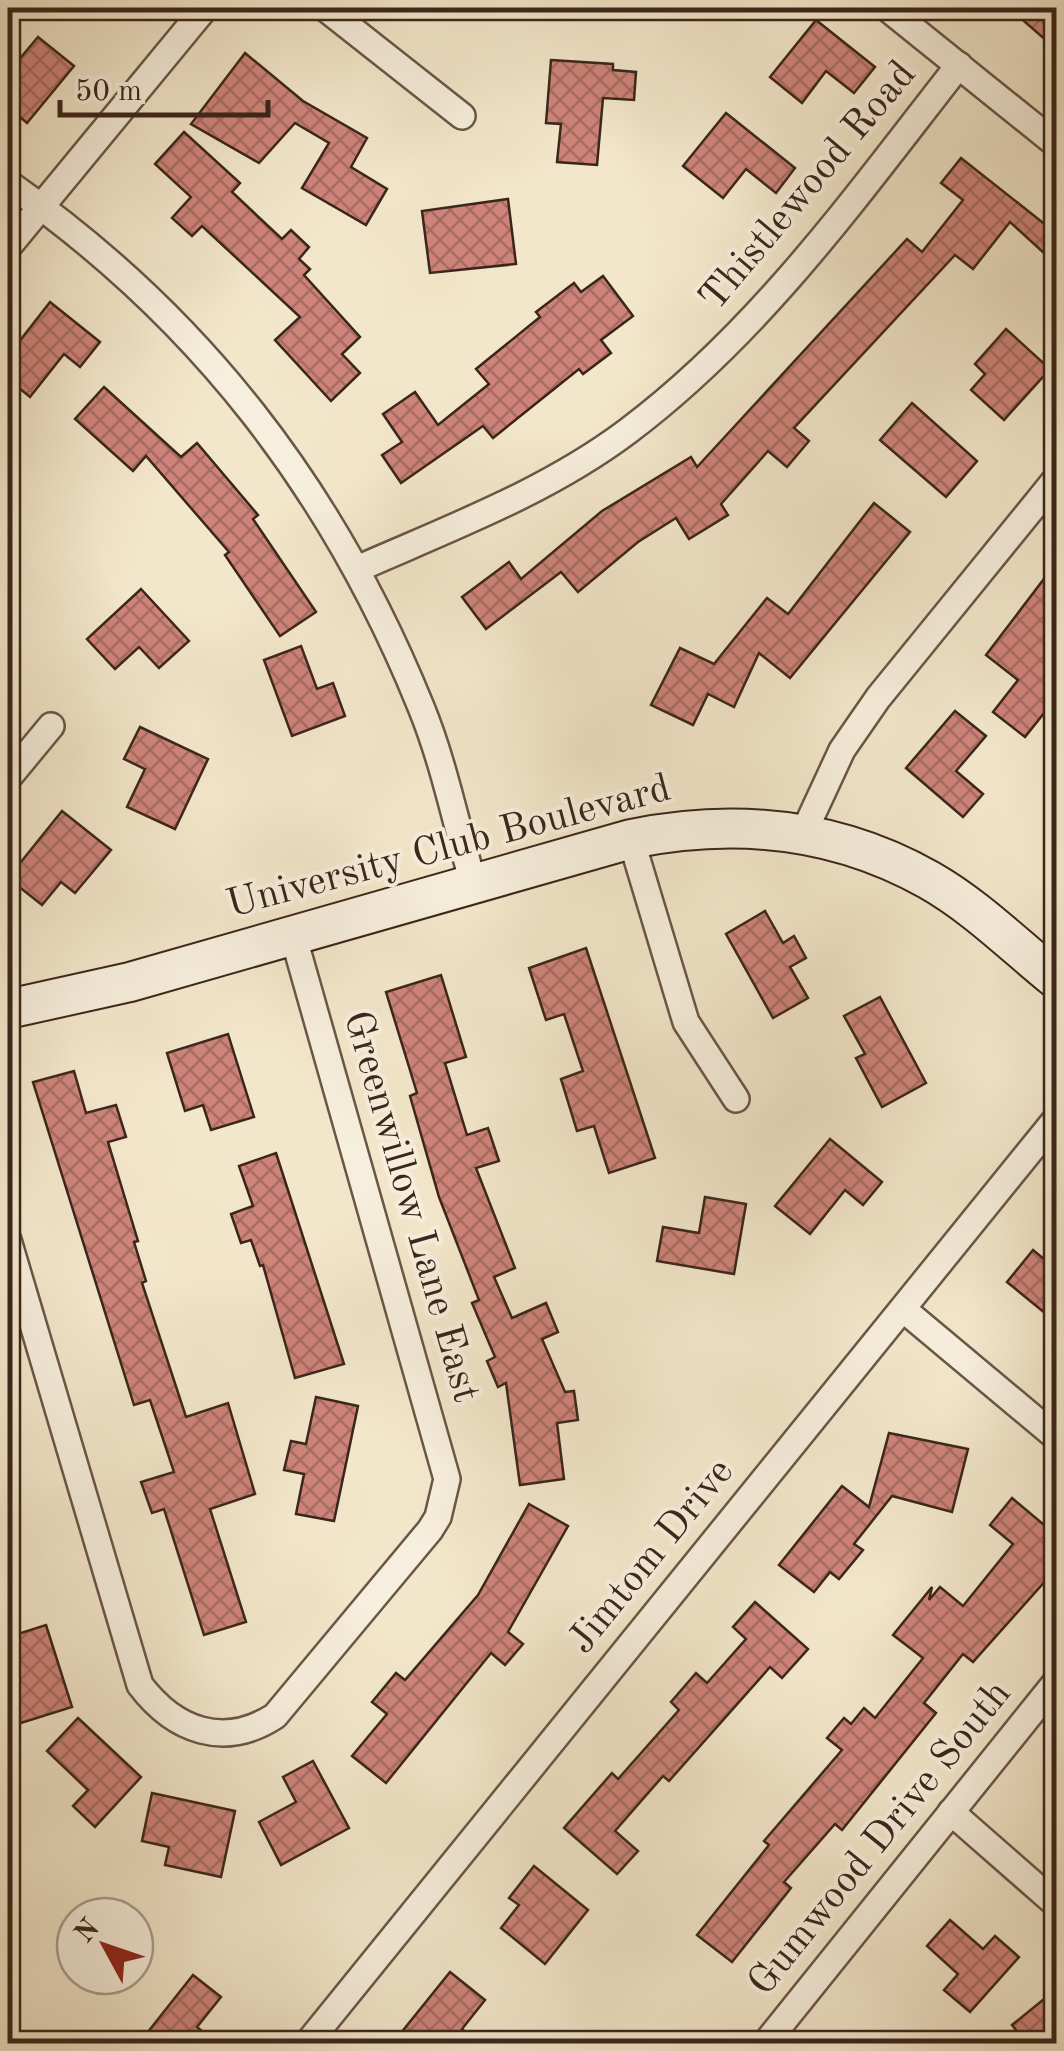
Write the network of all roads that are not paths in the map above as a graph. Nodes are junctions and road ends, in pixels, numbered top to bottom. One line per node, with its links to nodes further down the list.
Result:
1 (205, 8): 8 (street)
2 (325, 8): 5 (street)
3 (887, 8): 4 (street)
4 (960, 65): 6 (street); 11 (street, Thistlewood Road)
5 (462, 116)
6 (1056, 144)
7 (8, 183): 8 (street)
8 (40, 206): 9 (street); 11 (street)
9 (8, 247)
10 (1056, 478): 14 (street)
11 (358, 569): 16 (street)
12 (51, 726): 13 (street)
13 (8, 778)
14 (804, 832): 15 (street, University Club Boulevard); 18 (street, University Club Boulevard)
15 (631, 839): 16 (street, University Club Boulevard); 20 (street)
16 (474, 882): 17 (street, University Club Boulevard)
17 (293, 935): 19 (street, University Club Boulevard); 22 (street, Greenwillow Lane East)
18 (1056, 979)
19 (8, 1009)
20 (736, 1099)
21 (1056, 1120): 23 (street, Jimtom Drive)
22 (8, 1240)
23 (902, 1309): 24 (street); 28 (street, Jimtom Drive)
24 (1056, 1437)
25 (1056, 1682): 26 (street, Gumwood Drive South)
26 (951, 1812): 27 (street); 29 (street, Gumwood Drive South)
27 (1056, 1904)
28 (308, 2044)
29 (765, 2044)

